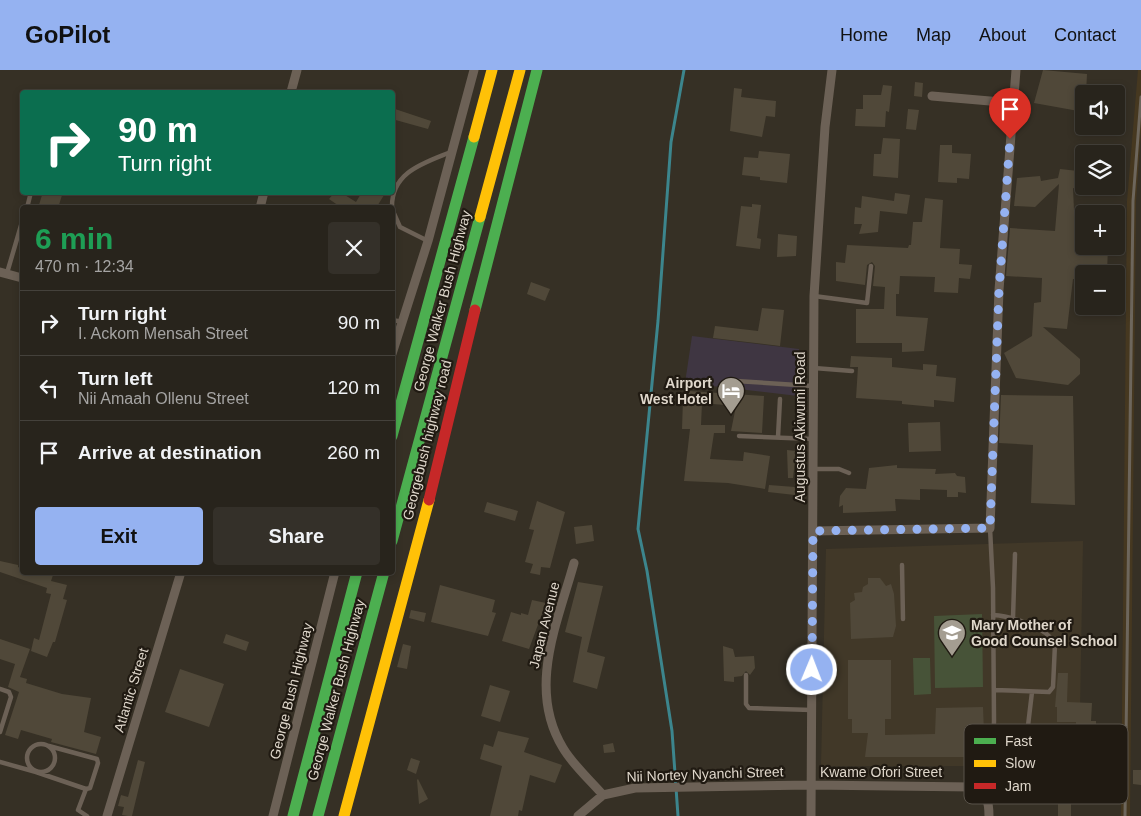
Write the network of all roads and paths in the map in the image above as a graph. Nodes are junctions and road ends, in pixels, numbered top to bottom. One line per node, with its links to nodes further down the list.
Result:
1 (297, 70): 8 (street)
2 (474, 70): 11 (street)
3 (492, 70): 12 (main road, George Walker Bush Highway)
4 (520, 70): 37 (main road, George Walker Bush Highway)
5 (538, 70): 69 (main road, Georgebush highway road)
6 (832, 70): 20 (street, Augustus Akiwumi Road)
7 (1016, 70): 10 (street)
8 (292, 90)
9 (932, 96): 10 (street)
10 (1013, 103): 36 (street)
11 (452, 151): 12 (street); 13 (lane); 16 (street)
12 (469, 155): 29 (main road, George Walker Bush Highway)
13 (395, 181)
14 (395, 215): 16 (lane)
15 (20, 228): 18 (lane)
16 (428, 241): 22 (street)
17 (871, 266): 20 (lane)
18 (4, 273): 19 (street)
19 (20, 277)
20 (814, 296): 24 (street, Augustus Akiwumi Road)
21 (395, 321): 22 (lane)
22 (402, 322): 23 (street)
23 (395, 344)
24 (814, 368): 25 (lane); 27 (street, Augustus Akiwumi Road)
25 (852, 371)
26 (736, 381): 27 (lane)
27 (814, 386): 33 (street, Augustus Akiwumi Road)
28 (780, 399): 32 (lane)
29 (397, 400): 30 (main road, George Walker Bush Highway)
30 (395, 414)
31 (739, 436): 32 (lane)
32 (778, 437): 33 (lane)
33 (813, 439): 34 (street, Augustus Akiwumi Road)
34 (813, 469): 35 (lane); 38 (street, Augustus Akiwumi Road)
35 (849, 473)
36 (990, 528): 38 (street); 46 (lane)
37 (395, 530)
38 (813, 531): 53 (street, Augustus Akiwumi Road)
39 (1015, 554): 47 (lane)
40 (574, 563): 63 (street, Japan Avenue)
41 (902, 566): 48 (lane)
42 (180, 575): 65 (street, Atlantic Street)
43 (334, 575): 66 (street, George Bush Highway)
44 (356, 575): 67 (main road, George Walker Bush Highway)
45 (383, 575): 68 (main road, George Walker Bush Highway)
46 (993, 615): 47 (lane); 51 (lane)
47 (1013, 618): 52 (lane)
48 (903, 619)
49 (746, 675): 53 (lane)
50 (0, 689): 56 (lane)
51 (994, 690): 52 (lane); 54 (lane)
52 (1032, 692): 55 (lane)
53 (812, 710): 60 (street, Augustus Akiwumi Road)
54 (993, 724)
55 (1028, 724)
56 (0, 732)
57 (49, 746): 59 (lane); 59 (lane); 62 (lane)
58 (0, 762): 59 (lane)
59 (36, 772): 62 (lane)
60 (811, 785): 61 (street, Kwame Ofori Street); 63 (street, Nii Nortey Nyanchi Street); 71 (street, Augustus Akiwumi Road)
61 (964, 786)
62 (86, 789): 64 (lane)
63 (603, 795): 70 (street, Nii Nortey Nyanchi Street)
64 (87, 816)
65 (107, 816)
66 (273, 816)
67 (292, 816)
68 (318, 816)
69 (344, 816)
70 (578, 816)
71 (811, 816)

